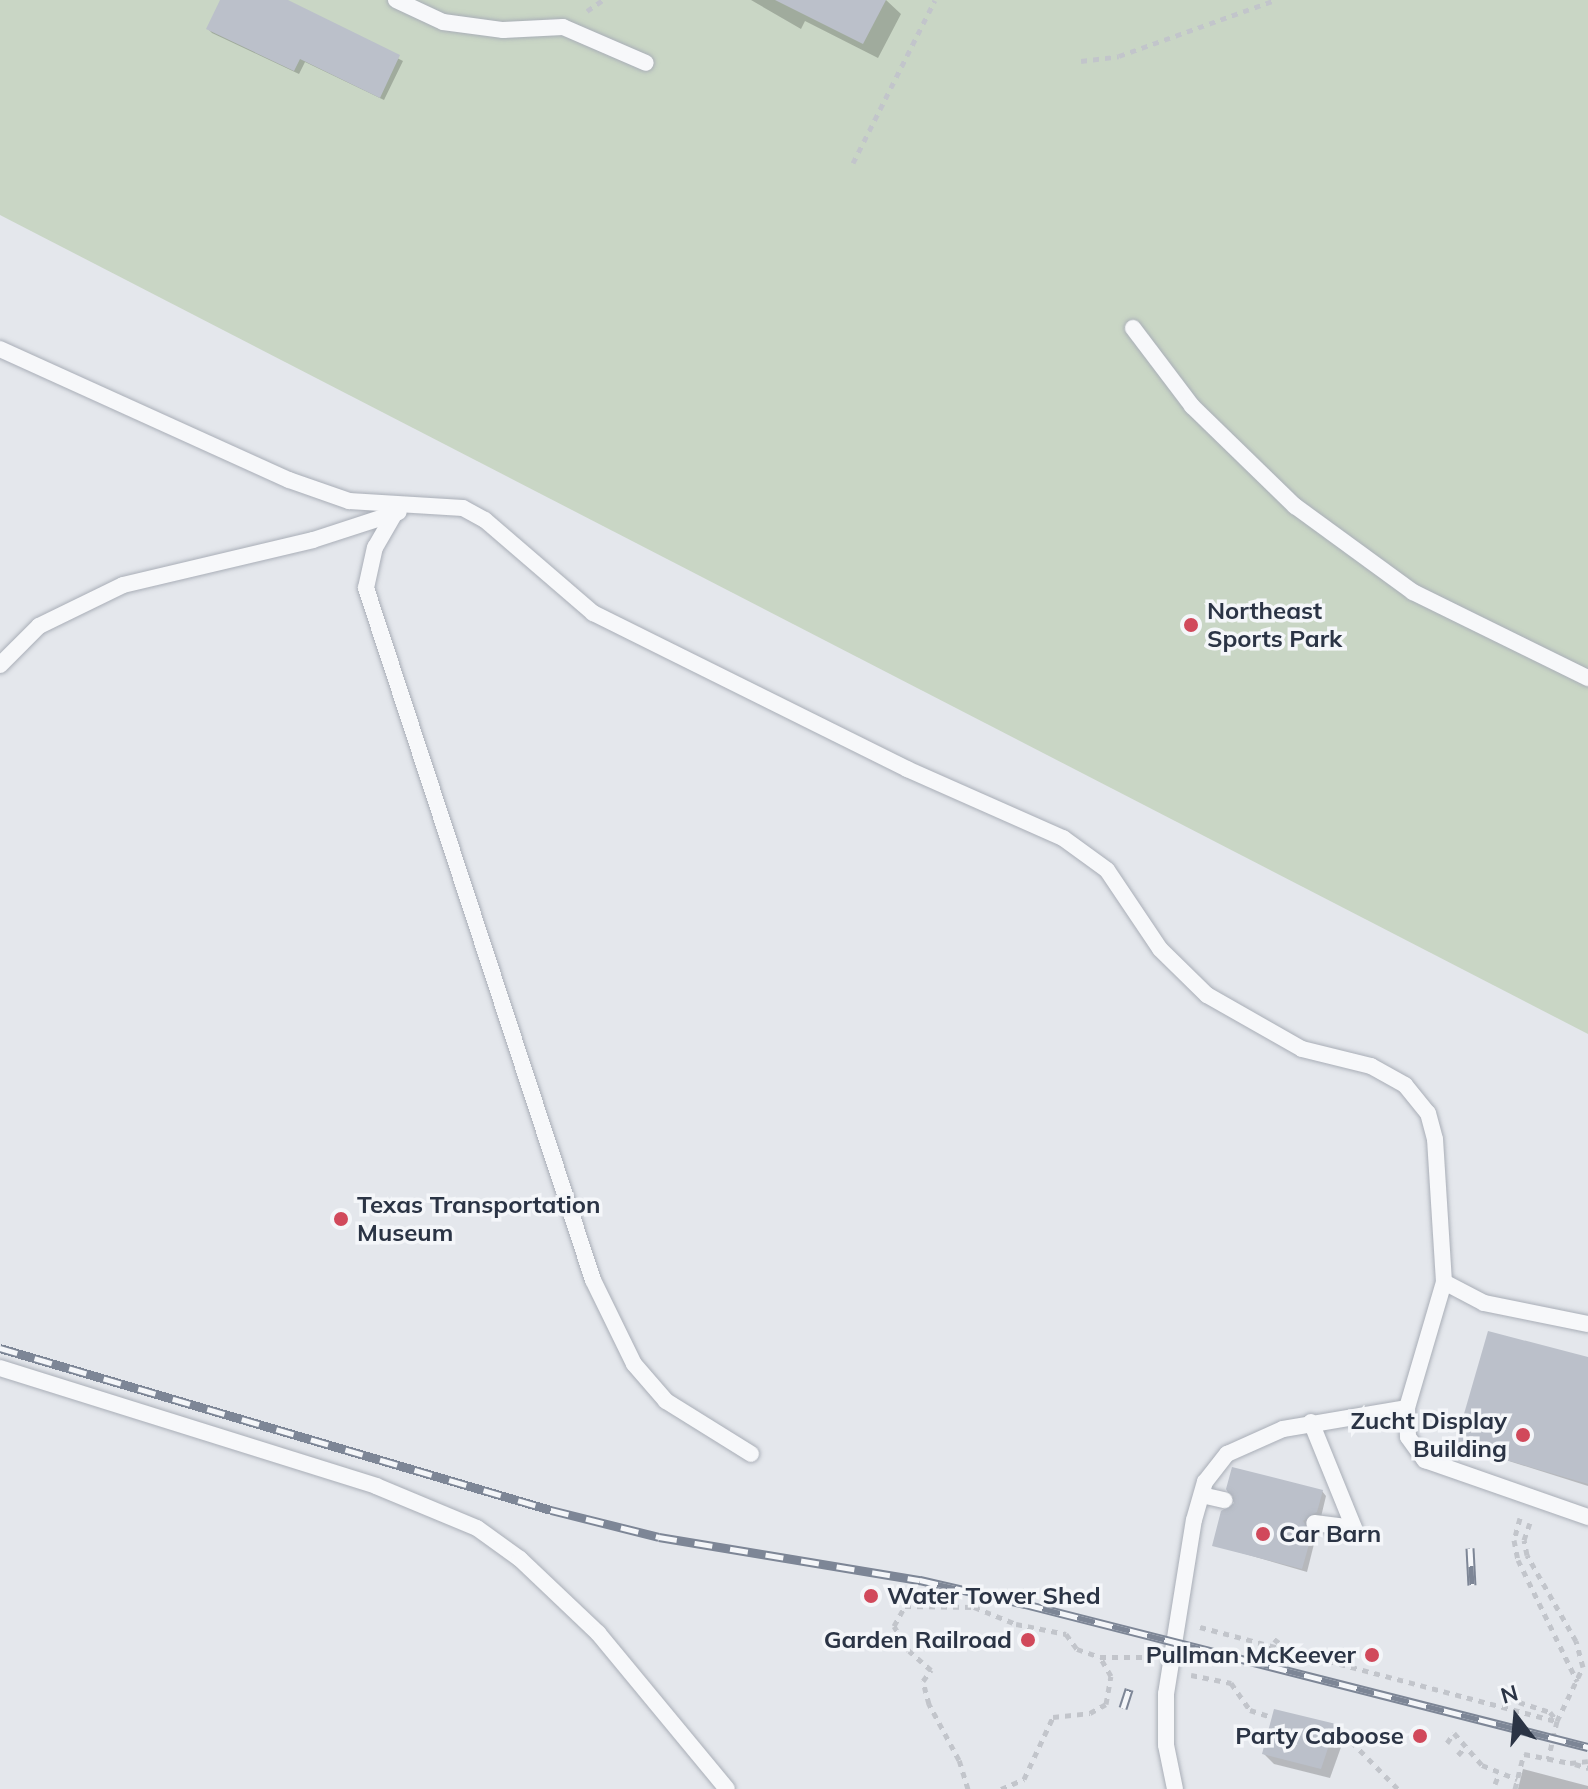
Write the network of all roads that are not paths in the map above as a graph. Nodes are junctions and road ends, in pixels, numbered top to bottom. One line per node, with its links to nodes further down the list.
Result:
1 (396, 0): 2 (lane)
2 (646, 63)
3 (1133, 328): 8 (lane)
4 (0, 349): 5 (lane)
5 (416, 506): 6 (lane); 9 (lane)
6 (395, 513): 7 (lane); 14 (lane)
7 (0, 665)
8 (1588, 678)
9 (1444, 1282): 10 (lane); 12 (lane)
10 (1588, 1324)
11 (0, 1368): 19 (lane)
12 (1407, 1408): 13 (lane); 17 (lane)
13 (1311, 1422): 15 (lane); 18 (lane)
14 (751, 1454)
15 (1202, 1495): 16 (lane); 20 (lane)
16 (1224, 1500)
17 (1588, 1517)
18 (1314, 1523)
19 (727, 1789)
20 (1175, 1789)

